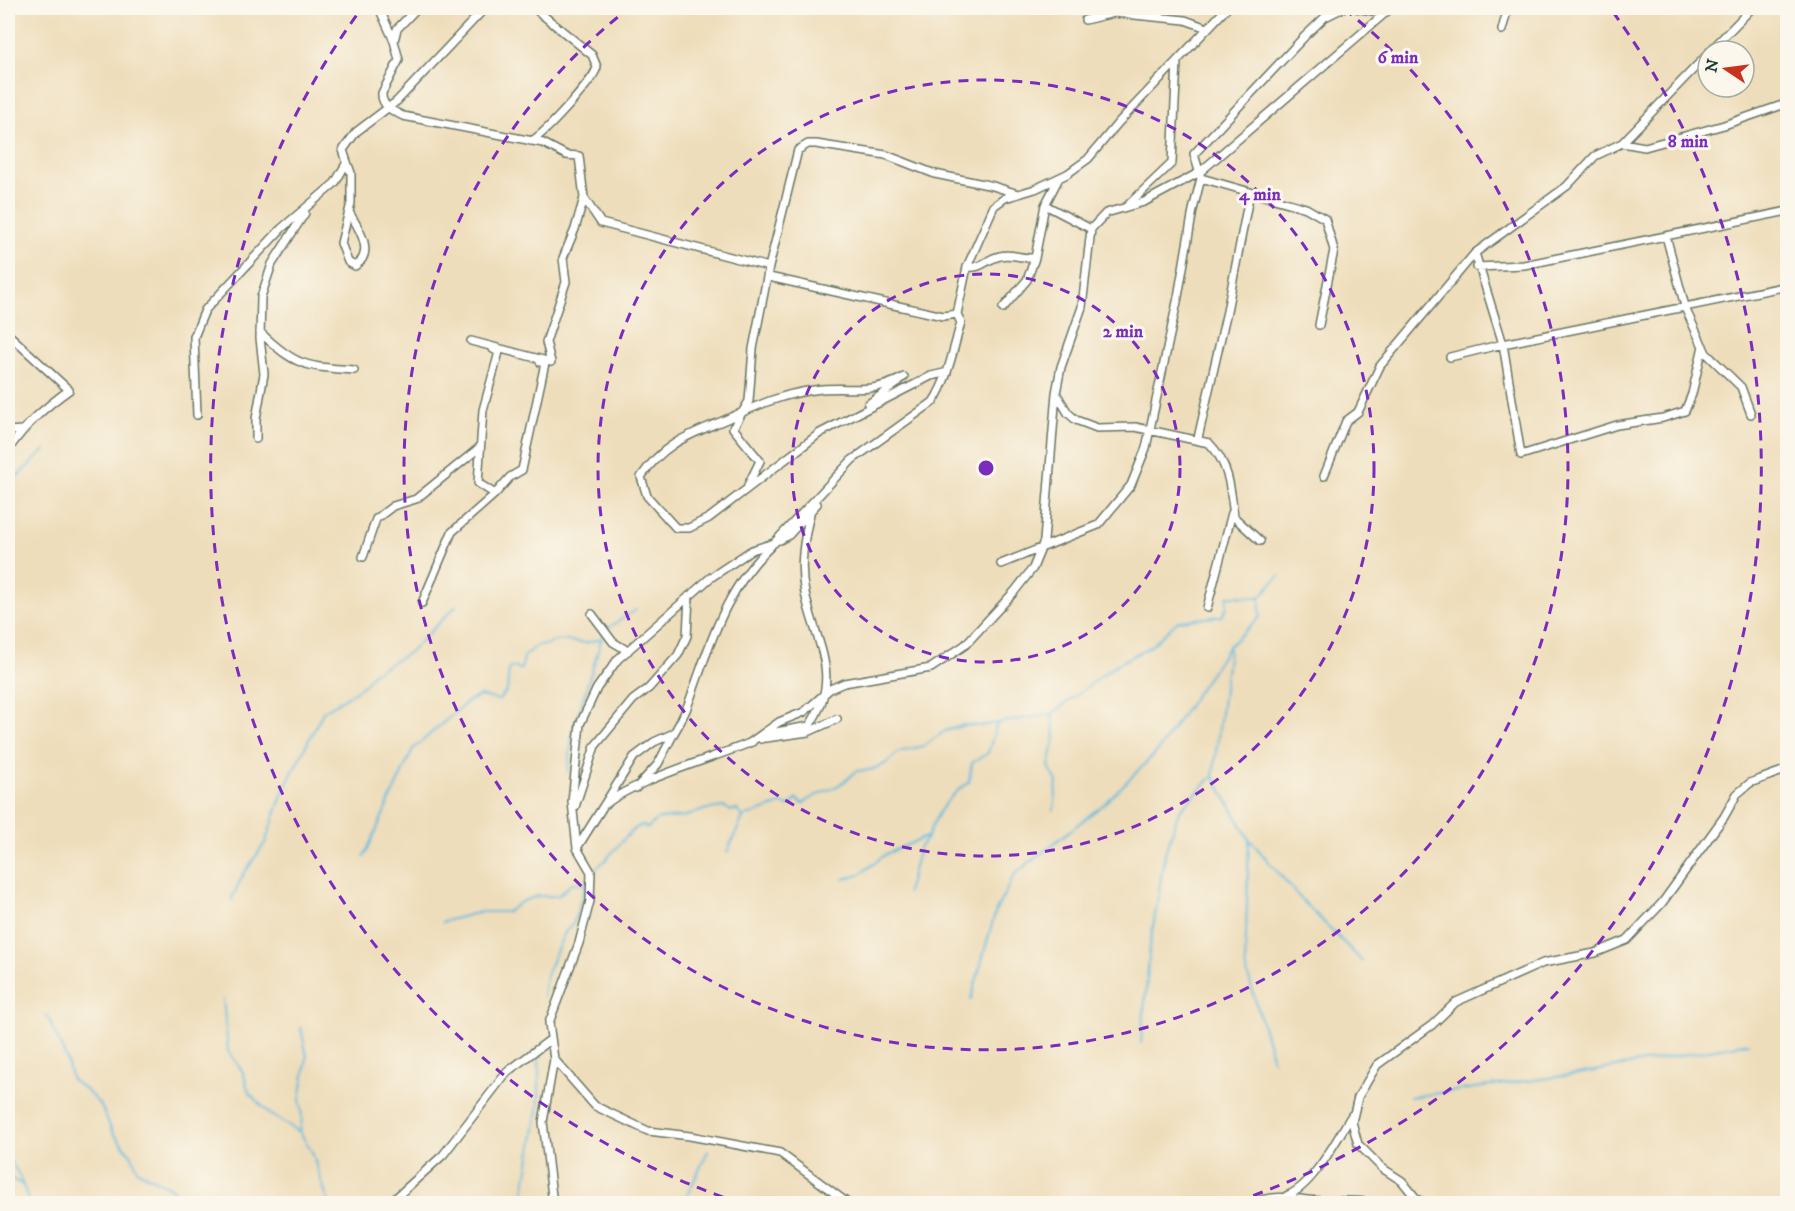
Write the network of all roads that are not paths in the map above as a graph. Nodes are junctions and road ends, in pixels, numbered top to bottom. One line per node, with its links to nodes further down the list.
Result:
1 (379, 8): 16 (street)
2 (417, 8): 16 (street)
3 (485, 8): 21 (street)
4 (534, 8): 23 (street)
5 (1227, 8): 13 (street)
6 (1343, 8): 26 (street)
7 (1356, 8): 11 (street)
8 (1391, 8): 11 (street)
9 (1508, 8): 14 (street)
10 (1752, 8): 15 (street)
11 (1384, 13): 26 (street)
12 (1085, 20): 13 (street)
13 (1207, 28): 17 (street)
14 (1502, 30)
15 (1722, 39)
16 (394, 40): 19 (street)
17 (1178, 62): 27 (street); 33 (street)
18 (1696, 66): 24 (street)
19 (382, 100): 21 (street); 22 (street)
20 (1788, 103): 24 (street)
21 (388, 107): 22 (street); 23 (street)
22 (370, 121): 25 (street)
23 (531, 141): 30 (street)
24 (1622, 143): 38 (street)
25 (347, 162): 32 (street); 35 (street)
26 (1201, 175): 28 (street); 33 (street); 63 (street)
27 (1059, 177): 29 (street); 31 (street)
28 (1250, 192): 48 (street); 65 (street)
29 (1018, 194): 40 (street); 41 (street)
30 (584, 198): 40 (street); 53 (street)
31 (1045, 205): 36 (street); 39 (street)
32 (308, 208): 49 (street); 61 (street)
33 (1125, 208): 36 (street)
34 (1788, 211): 37 (street)
35 (349, 212): 35 (street)
36 (1091, 230): 57 (street)
37 (1666, 236): 42 (street); 46 (street)
38 (1475, 253): 42 (street); 70 (street)
39 (1035, 258): 41 (street); 45 (street)
40 (769, 267): 43 (street)
41 (967, 267): 47 (street)
42 (1478, 267): 51 (street)
43 (769, 277): 47 (street); 58 (street)
44 (1788, 286): 46 (street)
45 (1003, 308)
46 (1686, 308): 51 (street); 52 (street)
47 (957, 314): 56 (street)
48 (1319, 325)
49 (260, 332): 55 (street); 66 (street)
50 (8, 334): 62 (street)
51 (1503, 344): 52 (street); 54 (street)
52 (1703, 346): 60 (street)
53 (499, 352): 67 (street); 72 (street)
54 (1450, 357)
55 (354, 370)
56 (944, 373): 59 (street); 69 (street)
57 (1056, 393): 63 (street); 77 (street)
58 (744, 411): 59 (street); 71 (street); 71 (street)
59 (857, 414): 71 (street)
60 (1751, 414)
61 (197, 416)
62 (22, 430): 64 (street); 68 (street)
63 (1150, 430): 65 (street); 77 (street)
64 (8, 431)
65 (1198, 438): 73 (street)
66 (256, 440)
67 (479, 448): 72 (street); 78 (street)
68 (8, 450)
69 (852, 460): 74 (street); 76 (street)
70 (1324, 476)
71 (747, 486)
72 (495, 494): 81 (street)
73 (1234, 504): 75 (street); 82 (street)
74 (810, 513): 76 (street); 85 (street)
75 (1260, 542)
76 (774, 543): 80 (street); 87 (street)
77 (1042, 546): 79 (street); 85 (street)
78 (363, 557)
79 (1001, 564)
80 (689, 596): 84 (street); 93 (street)
81 (422, 603)
82 (1207, 608)
83 (592, 614): 84 (street)
84 (628, 651): 93 (street)
85 (825, 692): 88 (street); 89 (street)
86 (837, 719): 88 (street)
87 (674, 733): 91 (street); 92 (street)
88 (761, 739): 89 (street)
89 (748, 744): 91 (street)
90 (1788, 769): 97 (street)
91 (636, 788): 92 (street)
92 (599, 810): 94 (street)
93 (572, 815): 94 (street)
94 (577, 848): 95 (street)
95 (551, 1039): 96 (street); 99 (street)
96 (555, 1059): 100 (street); 101 (street)
97 (1355, 1109): 98 (street); 104 (street)
98 (1269, 1196): 102 (street); 103 (street)
99 (389, 1203)
100 (553, 1203)
101 (849, 1203)
102 (1247, 1203)
103 (1378, 1203)
104 (1425, 1203)

